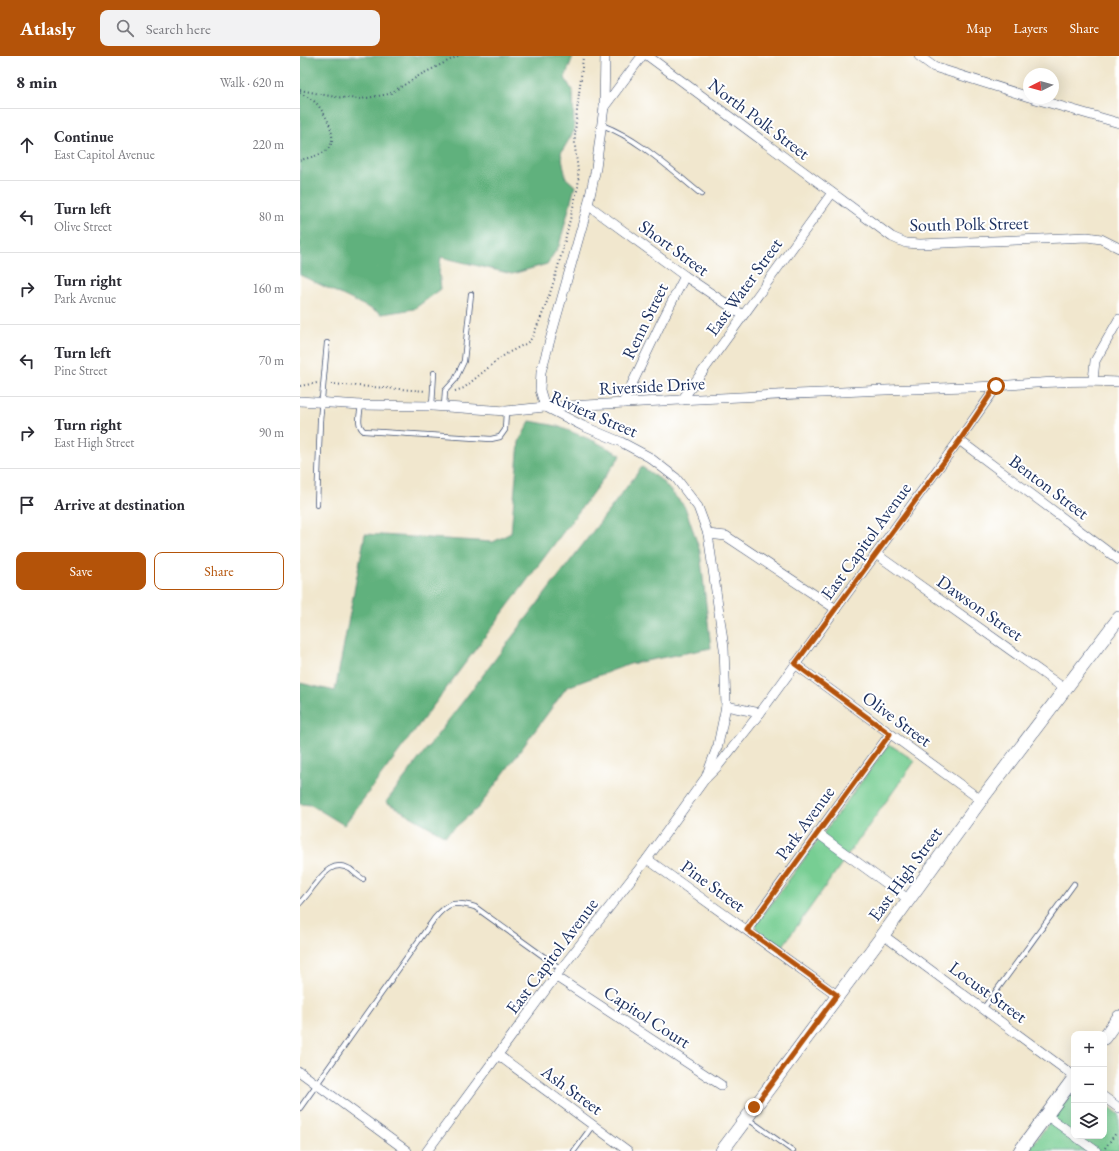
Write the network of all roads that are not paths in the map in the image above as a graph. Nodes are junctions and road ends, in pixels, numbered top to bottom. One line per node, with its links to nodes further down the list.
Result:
1 (605, 56): 7 (street)
2 (642, 56): 7 (street)
3 (648, 56): 10 (street, North Polk Street)
4 (919, 56): 5 (street)
5 (1023, 96)
6 (1051, 104): 8 (street)
7 (604, 107): 9 (street)
8 (1119, 123)
9 (602, 125): 11 (lane); 12 (street)
10 (832, 193): 13 (street, South Polk Street); 16 (street, East Water Street)
11 (700, 194)
12 (588, 205): 14 (street, Short Street); 30 (street)
13 (1119, 248)
14 (685, 276): 16 (street, Short Street); 26 (street, Renn Street)
15 (471, 294): 29 (lane)
16 (743, 315): 23 (street, East Water Street)
17 (1119, 319): 20 (street)
18 (327, 343): 25 (lane)
19 (434, 373): 28 (lane)
20 (1093, 380): 21 (street, Riverside Drive); 22 (street, Riverside Drive)
21 (1119, 382)
22 (996, 386): 23 (street, Riverside Drive); 32 (street, East Capitol Avenue)
23 (682, 400): 26 (street, Riverside Drive)
24 (300, 401): 25 (street, Riviera Street)
25 (322, 402): 27 (street, Riviera Street); 33 (lane)
26 (623, 403): 30 (street, Riverside Drive)
27 (361, 405): 28 (street, Riviera Street); 31 (lane)
28 (432, 406): 29 (street, Riviera Street)
29 (444, 407): 31 (street, Riviera Street)
30 (545, 407): 31 (street, Riviera Street); 34 (street, Riviera Street)
31 (506, 411)
32 (960, 440): 35 (street, East Capitol Avenue); 36 (street, Benton Street)
33 (317, 505)
34 (708, 534): 37 (street); 41 (street, Riviera Street)
35 (876, 554): 37 (street, East Capitol Avenue); 40 (street, Dawson Street)
36 (1119, 560)
37 (836, 609): 39 (street, East Capitol Avenue)
38 (1119, 618): 40 (main road, East High Street)
39 (795, 664): 42 (street, East Capitol Avenue); 43 (street, Olive Street)
40 (1065, 688): 45 (main road, East High Street)
41 (726, 706): 42 (street); 44 (street, East Capitol Avenue)
42 (760, 713): 44 (street, East Capitol Avenue)
43 (890, 734): 45 (street, Olive Street); 46 (street, Park Avenue)
44 (704, 780): 47 (street, East Capitol Avenue)
45 (981, 800): 50 (main road, East High Street)
46 (817, 833): 50 (street); 52 (street, Park Avenue)
47 (647, 859): 52 (street, Pine Street); 54 (street, East Capitol Avenue)
48 (363, 879): 51 (lane)
49 (1074, 884): 56 (lane)
50 (908, 899): 53 (main road, East High Street)
51 (300, 903)
52 (747, 930): 55 (street, Pine Street)
53 (883, 935): 55 (main road, East High Street); 56 (street, Locust Street)
54 (558, 972): 59 (street, East Capitol Avenue); 63 (lane); 64 (street, Capitol Court)
55 (837, 995): 69 (main road, East High Street)
56 (983, 1009): 61 (street, Locust Street)
57 (1119, 1017): 58 (main road)
58 (1107, 1034)
59 (498, 1055): 70 (street, Ash Street); 74 (street, East Capitol Avenue)
60 (300, 1072): 63 (street)
61 (1071, 1075)
62 (1071, 1081): 68 (main road)
63 (317, 1085): 66 (lane); 73 (street)
64 (721, 1085)
65 (1107, 1099): 67 (street)
66 (300, 1108)
67 (1119, 1108)
68 (1046, 1116): 71 (street); 79 (main road)
69 (746, 1118): 77 (main road, East High Street); 78 (lane)
70 (593, 1125): 75 (lane); 76 (street, Ash Street)
71 (1071, 1134)
72 (1078, 1139): 80 (street)
73 (407, 1151)
74 (427, 1151)
75 (574, 1151)
76 (628, 1151)
77 (722, 1151)
78 (793, 1151)
79 (1020, 1151)
80 (1096, 1151)

